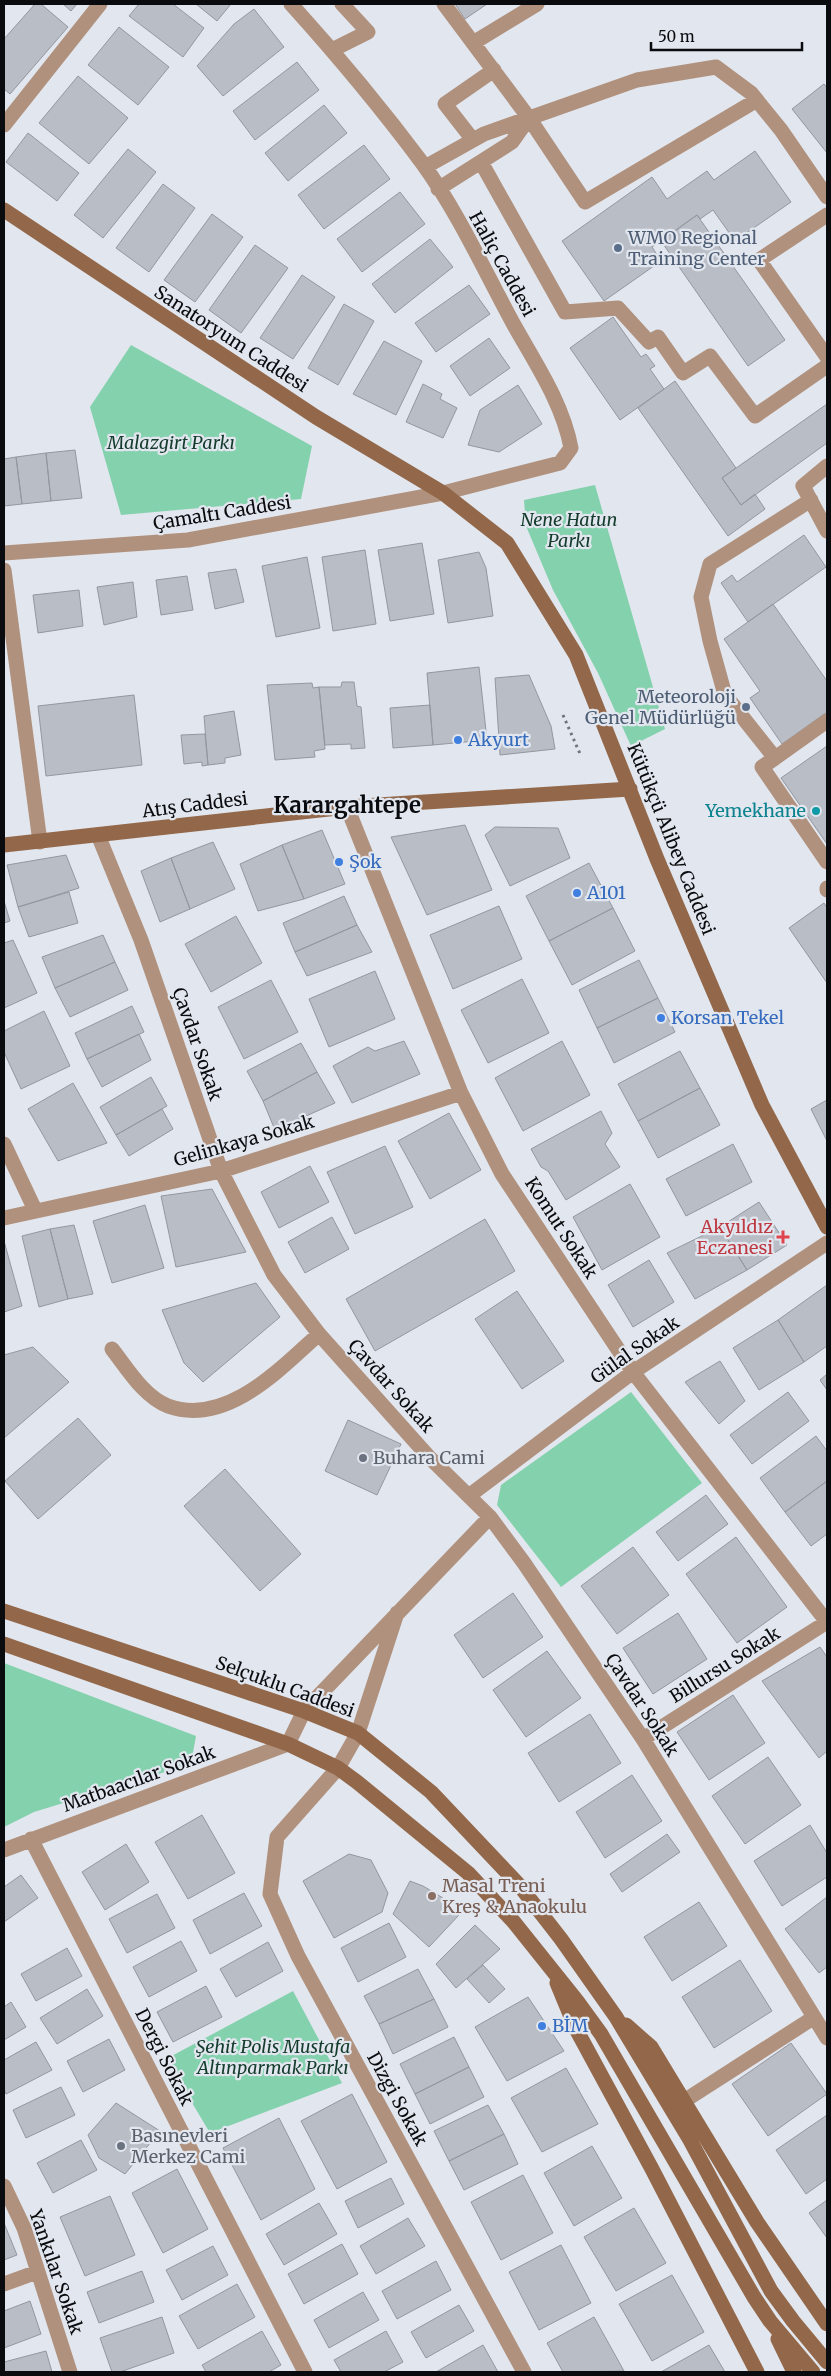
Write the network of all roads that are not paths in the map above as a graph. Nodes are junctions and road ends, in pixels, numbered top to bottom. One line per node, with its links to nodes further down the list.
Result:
1 (100, 4): 11 (street)
2 (291, 4): 7 (street, Haliç Caddesi)
3 (342, 4): 7 (street)
4 (444, 4): 6 (street)
5 (537, 4): 6 (street)
6 (473, 43): 8 (street)
7 (332, 50): 14 (street, Haliç Caddesi)
8 (494, 70): 10 (street); 12 (street)
9 (757, 100): 10 (street); 10 (street); 16 (street)
10 (529, 118): 12 (street); 13 (street)
11 (4, 125)
12 (473, 140): 14 (street)
13 (481, 162): 15 (street); 20 (street)
14 (425, 167): 15 (street, Haliç Caddesi)
15 (438, 189): 22 (street, Haliç Caddesi)
16 (827, 197)
17 (4, 210): 22 (main road, Sanatoryum Caddesi)
18 (827, 215): 19 (street)
19 (827, 357)
20 (827, 366)
21 (827, 466): 23 (street)
22 (443, 493): 25 (street, Çamaltı Caddesi); 29 (main road, Kütükçü Alibey Caddesi)
23 (811, 500): 24 (street); 28 (street)
24 (827, 531)
25 (4, 553)
26 (4, 570): 32 (street)
27 (827, 721): 28 (street)
28 (775, 758): 34 (street)
29 (630, 790): 30 (main road, Atış Caddesi); 40 (main road, Kütükçü Alibey Caddesi)
30 (347, 807): 31 (main road, Atış Caddesi); 35 (street, Komut Sokak)
31 (98, 835): 32 (main road, Atış Caddesi); 37 (street, Çavdar Sokak)
32 (40, 842): 33 (main road, Atış Caddesi)
33 (4, 845)
34 (827, 862)
35 (461, 1094): 37 (street, Gelinkaya Sokak); 44 (street, Komut Sokak)
36 (4, 1144): 38 (street)
37 (221, 1171): 38 (street, Gelinkaya Sokak); 42 (street, Çavdar Sokak)
38 (35, 1210): 39 (street, Gelinkaya Sokak)
39 (4, 1218)
40 (827, 1227)
41 (827, 1242): 44 (street, Gülal Sokak)
42 (319, 1334): 43 (street); 45 (street, Çavdar Sokak)
43 (112, 1349)
44 (633, 1372): 45 (street, Gülal Sokak); 49 (street, Komut Sokak)
45 (470, 1495): 46 (street, Çavdar Sokak)
46 (490, 1517): 48 (street); 53 (street, Çavdar Sokak)
47 (4, 1611): 51 (main road, Selçuklu Caddesi)
48 (397, 1613): 51 (street); 52 (street, Dizgi Sokak)
49 (827, 1622): 53 (street, Billursu Sokak)
50 (4, 1644): 54 (main road)
51 (304, 1711): 52 (main road, Selçuklu Caddesi); 54 (street)
52 (358, 1733): 55 (street, Dizgi Sokak); 59 (main road, Selçuklu Caddesi)
53 (643, 1739): 60 (street, Çavdar Sokak)
54 (288, 1744): 55 (main road); 56 (street, Matbaacılar Sokak)
55 (338, 1768): 58 (main road); 71 (street, Dizgi Sokak)
56 (31, 1839): 57 (street, Matbaacılar Sokak); 70 (street, Dergi Sokak)
57 (4, 1850)
58 (552, 1970): 66 (main road); 72 (main road)
59 (616, 2017): 62 (main road); 68 (main road)
60 (814, 2018): 61 (street, Çavdar Sokak); 62 (street)
61 (827, 2038)
62 (684, 2102): 67 (main road)
63 (4, 2186): 64 (street, Yankılar Sokak)
64 (37, 2272): 65 (street); 69 (street, Yankılar Sokak)
65 (4, 2284)
66 (770, 2322): 73 (main road); 74 (main road)
67 (827, 2324)
68 (827, 2362)
69 (70, 2372)
70 (305, 2372)
71 (524, 2372)
72 (757, 2372)
73 (794, 2372)
74 (813, 2372)

